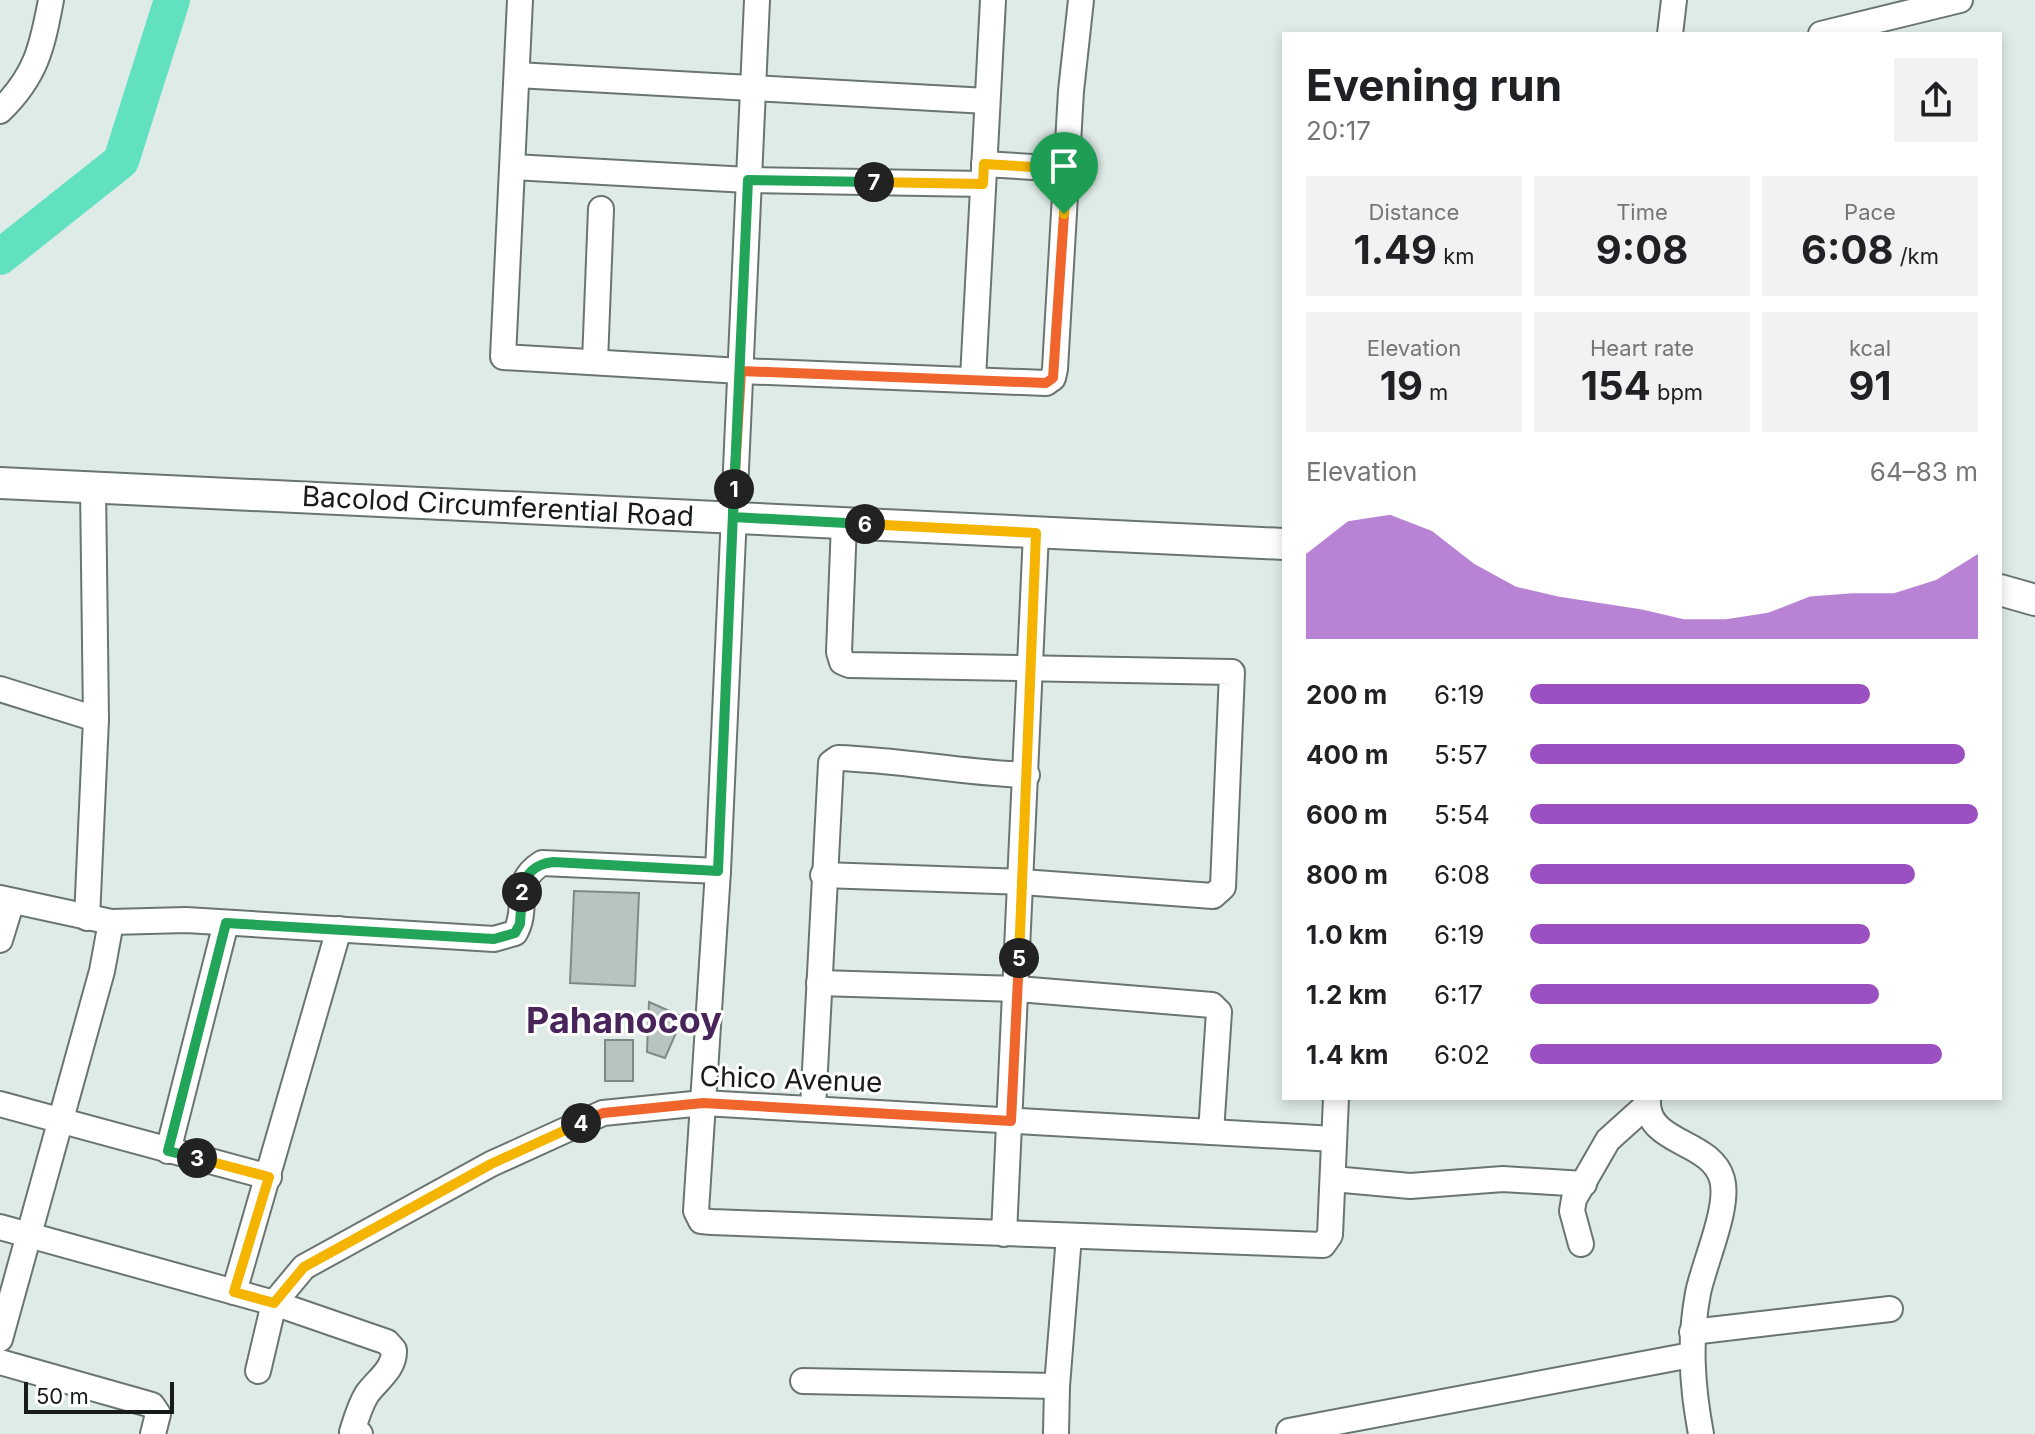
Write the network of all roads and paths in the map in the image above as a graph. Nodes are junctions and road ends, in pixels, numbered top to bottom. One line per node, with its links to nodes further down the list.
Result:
1 (51, 0): 13 (street)
2 (520, 0): 10 (street)
3 (757, 0): 11 (street)
4 (993, 0): 12 (street)
5 (1081, 0): 15 (street)
6 (1674, 0): 8 (street)
7 (1960, 0): 9 (street)
8 (1670, 32)
9 (1829, 32)
10 (517, 75): 11 (street); 14 (street)
11 (754, 89): 12 (street); 17 (street)
12 (987, 101): 16 (street)
13 (0, 111)
14 (513, 167): 17 (street); 19 (street)
15 (1067, 169): 16 (street); 21 (street)
16 (984, 174): 17 (street); 21 (street)
17 (748, 180): 20 (street)
18 (601, 209): 19 (street)
19 (595, 362): 20 (street)
20 (741, 371): 21 (street); 24 (street)
21 (973, 378)
22 (0, 483): 23 (main road, Bacolod Circumferential Road)
23 (93, 487): 24 (main road, Bacolod Circumferential Road); 32 (street)
24 (733, 517): 25 (main road, Bacolod Circumferential Road); 34 (street)
25 (844, 523): 26 (main road, Bacolod Circumferential Road); 30 (street)
26 (1036, 533): 27 (main road, Bacolod Circumferential Road); 30 (street)
27 (1282, 544)
28 (2002, 591): 29 (main road)
29 (2035, 600)
30 (1032, 670): 33 (street); 36 (street)
31 (0, 689): 32 (street)
32 (96, 719): 38 (street)
33 (1027, 775): 35 (street); 36 (street)
34 (718, 871): 40 (street); 46 (street)
35 (823, 875): 36 (street); 42 (street)
36 (1022, 882): 43 (street)
37 (6, 900): 38 (street); 41 (street)
38 (99, 920): 39 (street); 50 (street)
39 (226, 923): 40 (street); 53 (street)
40 (339, 929): 54 (street)
41 (0, 940)
42 (819, 983): 43 (street); 48 (street)
43 (1018, 989): 49 (street); 51 (street)
44 (1336, 1100): 52 (street)
45 (1648, 1101): 56 (street); 66 (street)
46 (703, 1103): 48 (street, Chico Avenue); 58 (street); 63 (street, Chico Avenue)
47 (0, 1104): 50 (street)
48 (813, 1108): 49 (street, Chico Avenue)
49 (1011, 1121): 51 (street, Chico Avenue); 58 (street)
50 (61, 1124): 53 (street); 59 (street)
51 (1211, 1132): 52 (street, Chico Avenue)
52 (1334, 1139): 55 (street)
53 (168, 1151): 54 (street)
54 (269, 1177): 62 (street)
55 (1333, 1179): 56 (street); 60 (street)
56 (1584, 1184): 61 (street)
57 (0, 1227): 59 (street)
58 (1004, 1234): 60 (street)
59 (29, 1235): 62 (street); 65 (street)
60 (1069, 1236): 70 (street)
61 (1581, 1244)
62 (234, 1292): 63 (street)
63 (274, 1303): 68 (street, Chico Avenue); 72 (street)
64 (1890, 1309): 66 (street)
65 (0, 1339)
66 (1692, 1343): 71 (street); 75 (street)
67 (0, 1362): 73 (street)
68 (258, 1371)
69 (803, 1381): 70 (street)
70 (1057, 1386): 74 (street)
71 (1289, 1431)
72 (354, 1433)
73 (153, 1434)
74 (1056, 1434)
75 (1701, 1434)

